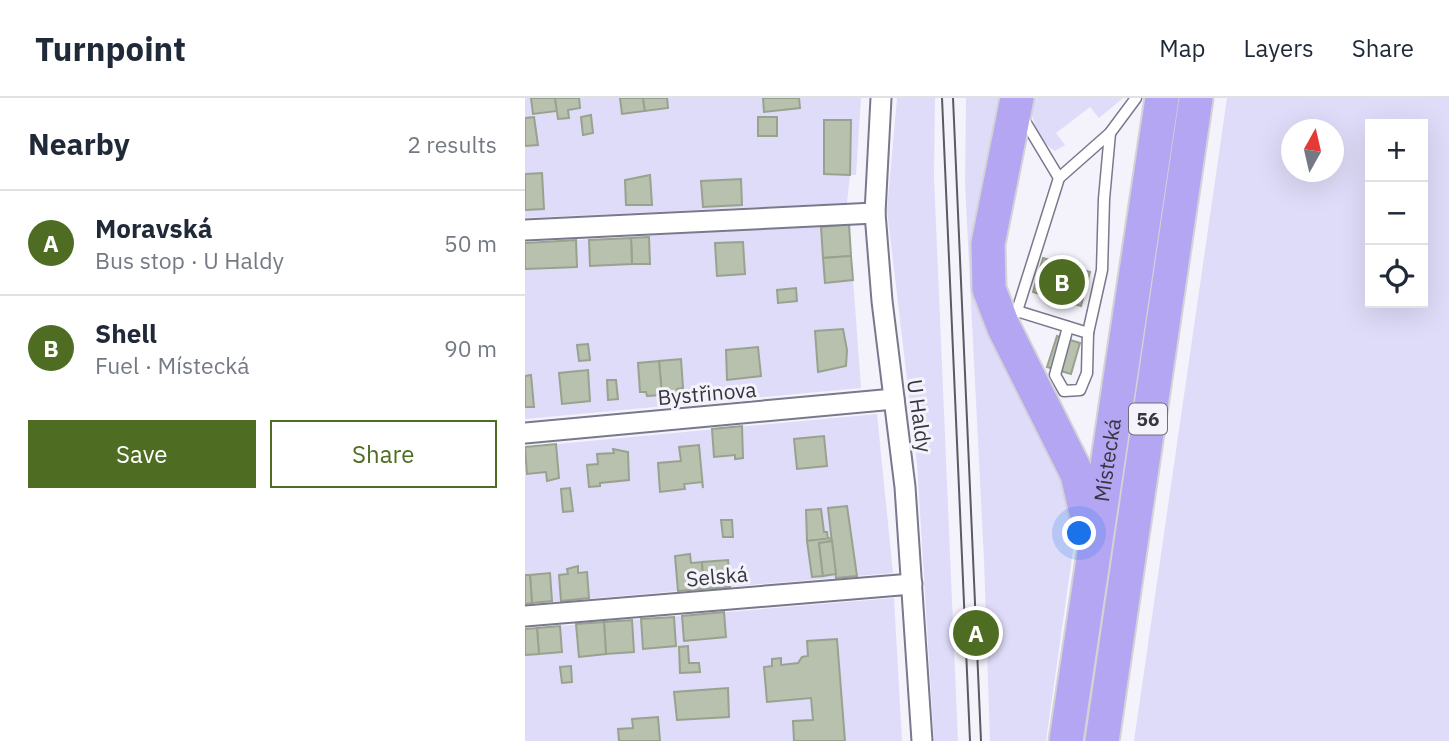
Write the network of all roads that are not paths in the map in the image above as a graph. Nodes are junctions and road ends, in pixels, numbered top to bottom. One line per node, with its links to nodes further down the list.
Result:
1 (881, 98): 8 (street, U Haldy)
2 (1136, 98): 6 (lane)
3 (1162, 98): 15 (highway, Místecká / 56)
4 (1196, 98): 20 (highway, Místecká / 56)
5 (1016, 102): 7 (lane); 10 (highway)
6 (1110, 133): 7 (lane); 12 (lane)
7 (1059, 178): 10 (lane)
8 (875, 213): 9 (street); 13 (street, U Haldy)
9 (525, 230)
10 (1011, 319): 11 (lane); 15 (highway)
11 (1068, 327): 12 (lane); 12 (lane)
12 (1088, 333)
13 (894, 399): 14 (street, Bystřinova); 16 (street, U Haldy)
14 (525, 433)
15 (1092, 565): 19 (highway, Místecká / 56)
16 (912, 584): 17 (street, Selská); 18 (street, U Haldy)
17 (525, 616)
18 (922, 741)
19 (1066, 741)
20 (1102, 741)

